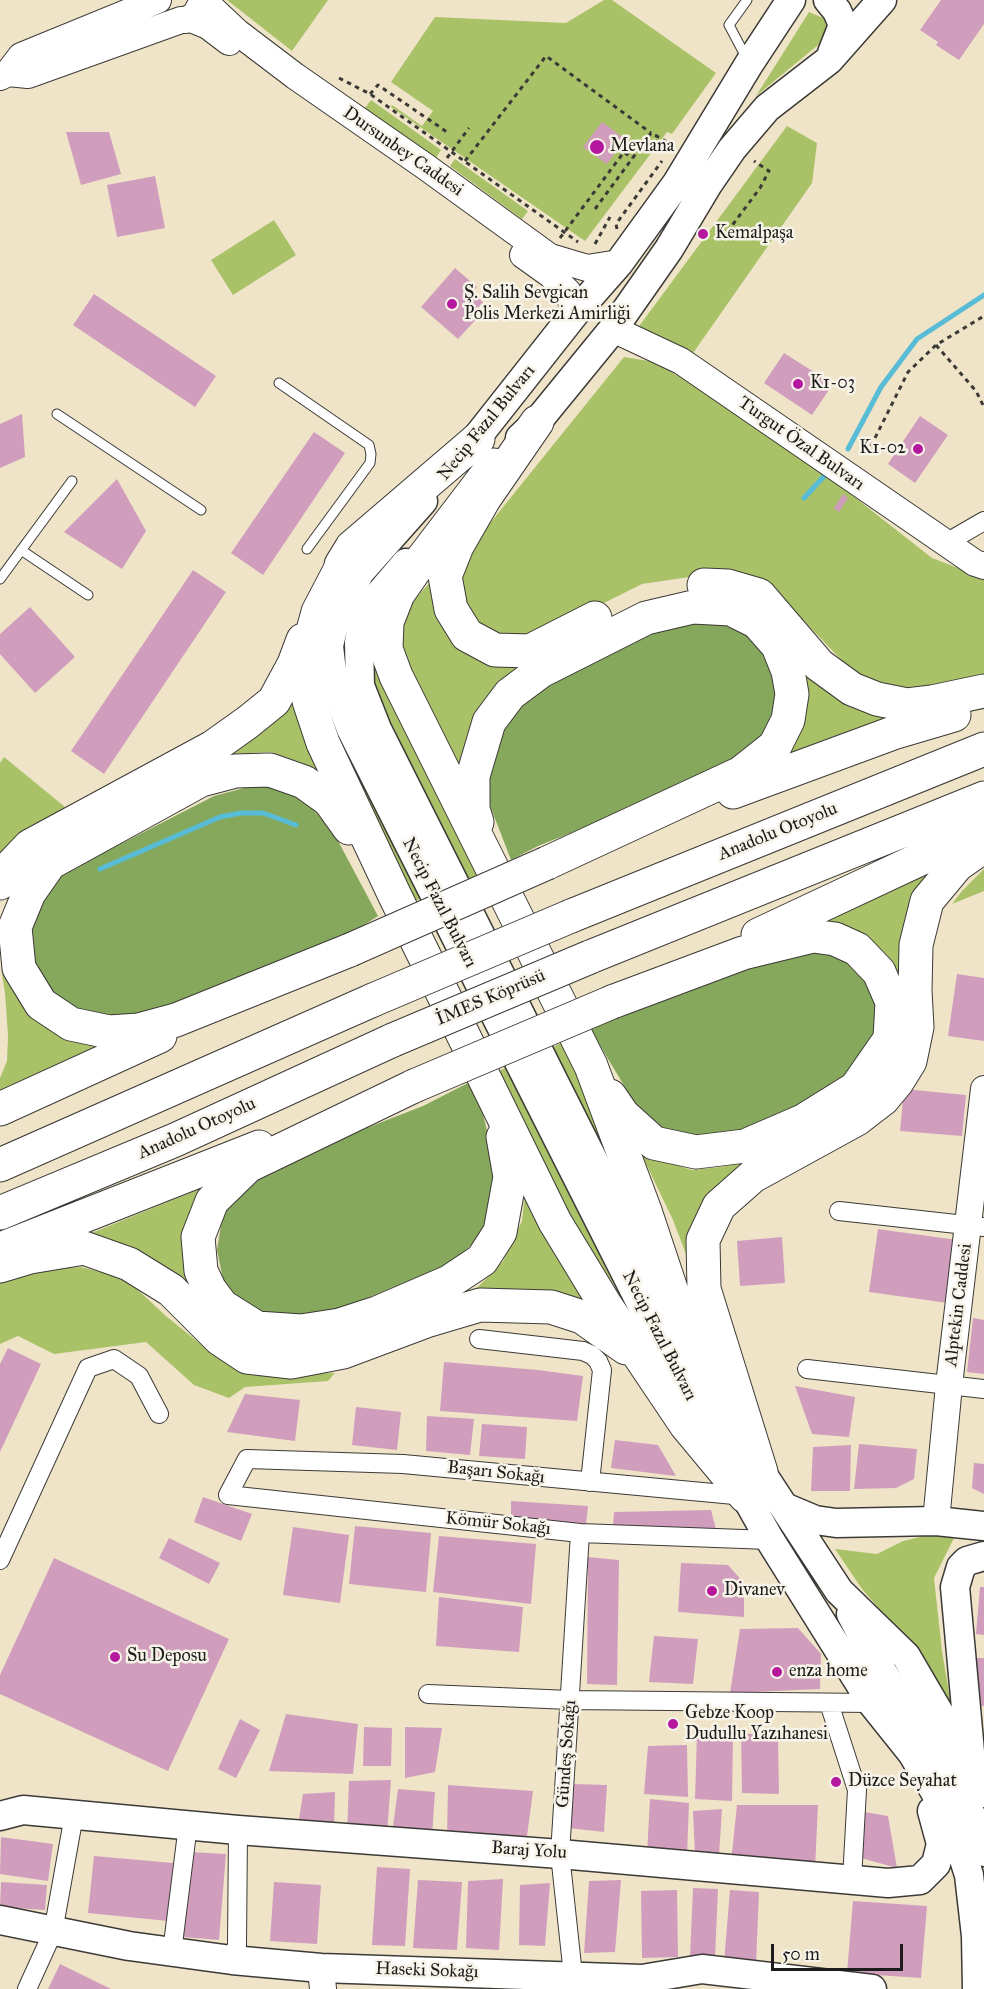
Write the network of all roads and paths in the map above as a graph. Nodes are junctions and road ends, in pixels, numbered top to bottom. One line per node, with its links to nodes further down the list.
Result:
1 (158, 0): 11 (main road)
2 (747, 0): 10 (lane)
3 (791, 0): 8 (main road, Necip Fazıl Bulvarı)
4 (808, 0): 8 (main road)
5 (828, 0): 9 (main road)
6 (882, 0): 9 (main road, Necip Fazıl Bulvarı)
7 (188, 8): 11 (main road); 27 (main road, Dursunbey Caddesi); 28 (main road, Dursunbey Caddesi)
8 (772, 28): 10 (main road, Necip Fazıl Bulvarı)
9 (829, 60): 30 (main road, Necip Fazıl Bulvarı)
10 (749, 64): 27 (main road, Necip Fazıl Bulvarı)
11 (4, 75)
12 (339, 78): 13 (path)
13 (370, 94): 15 (path); 18 (path)
14 (469, 128): 18 (path)
15 (447, 132)
16 (651, 133): 17 (path); 19 (path); 21 (path)
17 (673, 149)
18 (452, 151): 20 (path); 21 (path)
19 (632, 158): 21 (path); 23 (path)
20 (446, 159)
21 (465, 161)
22 (754, 161): 25 (path)
23 (595, 208)
24 (610, 217): 26 (path)
25 (722, 239)
26 (591, 251)
27 (619, 263): 28 (main road, Necip Fazıl Bulvarı)
28 (575, 314): 37 (main road, Necip Fazıl Bulvarı)
29 (984, 316): 31 (path)
30 (613, 329): 35 (main road, Necip Fazıl Bulvarı); 41 (main road, Turgut Özal Bulvarı)
31 (936, 345): 33 (path); 36 (path)
32 (279, 383): 43 (lane)
33 (984, 407)
34 (57, 414): 39 (lane)
35 (537, 422): 37 (main road, Necip Fazıl Bulvarı); 48 (highway)
36 (871, 446)
37 (486, 452): 42 (highway); 55 (highway); 73 (main road, Necip Fazıl Bulvarı); 80 (main road, Necip Fazıl Bulvarı)
38 (72, 481): 44 (lane)
39 (201, 510)
40 (984, 520): 41 (street)
41 (946, 543): 45 (main road, Turgut Özal Bulvarı)
42 (352, 547): 56 (highway); 57 (highway)
43 (307, 549)
44 (21, 550): 46 (lane); 47 (lane)
45 (984, 566)
46 (0, 579)
47 (88, 596)
48 (984, 691)
49 (984, 707): 54 (highway)
50 (984, 749): 66 (highway, Anadolu Otoyolu, bridge)
51 (984, 798): 60 (highway, İMES Köprüsü, bridge)
52 (984, 830): 59 (highway)
53 (984, 846): 80 (highway)
54 (547, 863): 55 (highway); 58 (highway, bridge)
55 (495, 875): 61 (highway)
56 (0, 883)
57 (395, 896): 58 (highway); 64 (highway)
58 (350, 950): 65 (highway)
59 (612, 1002): 61 (highway); 62 (highway, bridge)
60 (393, 1040): 68 (highway, Anadolu Otoyolu)
61 (591, 1066): 73 (highway)
62 (414, 1086): 64 (highway); 70 (highway)
63 (984, 1089): 69 (main road, Alptekin Caddesi)
64 (492, 1092): 78 (highway)
65 (0, 1109)
66 (0, 1165)
67 (839, 1211): 69 (street)
68 (0, 1213)
69 (977, 1226): 75 (main road, Alptekin Caddesi)
70 (0, 1250)
71 (0, 1266): 78 (highway)
72 (479, 1340): 79 (street)
73 (694, 1358): 80 (main road, Necip Fazıl Bulvarı)
74 (807, 1369): 75 (street)
75 (949, 1385): 76 (street); 83 (main road, Alptekin Caddesi)
76 (984, 1389)
77 (159, 1414): 88 (street)
78 (686, 1425): 80 (highway)
79 (590, 1482): 80 (street, Başarı Sokağı); 81 (street, Başarı Sokağı)
80 (753, 1484): 82 (main road, Necip Fazıl Bulvarı); 86 (main road, Necip Fazıl Bulvarı)
81 (228, 1495): 85 (street, Kömür Sokağı)
82 (784, 1507): 83 (main road); 89 (main road, Necip Fazıl Bulvarı)
83 (936, 1521): 84 (main road)
84 (984, 1526)
85 (580, 1533): 86 (street, Kömür Sokağı); 91 (street, Gündeş Sokağı)
86 (770, 1540): 93 (main road, Necip Fazıl Bulvarı)
87 (984, 1556): 95 (main road)
88 (0, 1560)
89 (839, 1591): 95 (main road, Necip Fazıl Bulvarı); 100 (main road)
90 (428, 1694): 91 (street)
91 (570, 1700): 92 (street); 101 (street, Gündeş Sokağı)
92 (829, 1703): 93 (street); 102 (street)
93 (872, 1703): 94 (main road, Necip Fazıl Bulvarı)
94 (912, 1753): 102 (main road, Baraj Yolu); 113 (main road, Necip Fazıl Bulvarı)
95 (980, 1773)
96 (74, 1815): 97 (main road, Baraj Yolu); 98 (main road, Baraj Yolu); 104 (street)
97 (0, 1816)
98 (188, 1825): 99 (main road, Baraj Yolu); 105 (street)
99 (238, 1830): 101 (main road, Baraj Yolu); 106 (street)
100 (984, 1852)
101 (560, 1854): 102 (main road, Baraj Yolu); 107 (street, Gündeş Sokağı)
102 (852, 1879)
103 (0, 1920): 104 (main road, Haseki Sokağı)
104 (53, 1932): 105 (main road, Haseki Sokağı); 110 (street)
105 (172, 1952): 106 (main road, Haseki Sokağı)
106 (232, 1960): 108 (main road, Haseki Sokağı)
107 (573, 1976): 108 (main road, Haseki Sokağı); 109 (main road, Haseki Sokağı)
108 (333, 1979)
109 (642, 1979): 111 (main road); 112 (main road, Haseki Sokağı)
110 (27, 1989)
111 (720, 1989)
112 (872, 1989)
113 (976, 1989)

